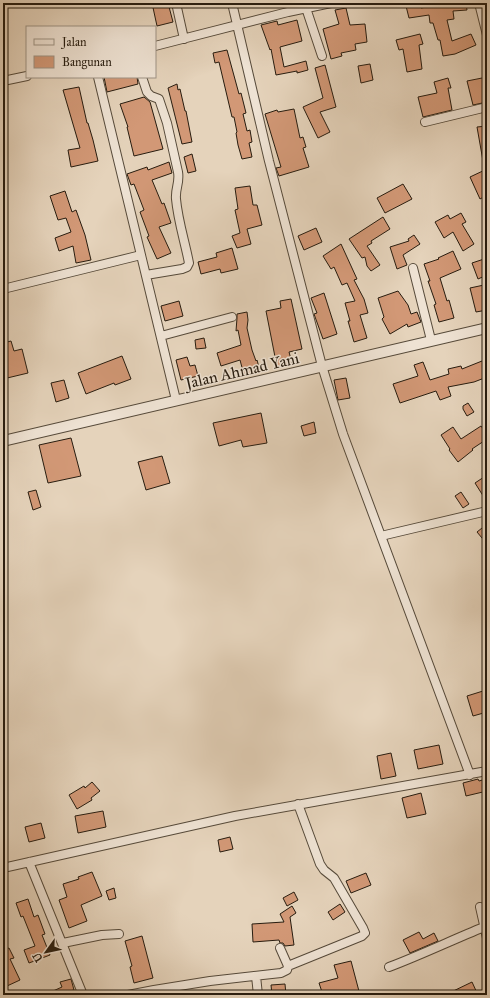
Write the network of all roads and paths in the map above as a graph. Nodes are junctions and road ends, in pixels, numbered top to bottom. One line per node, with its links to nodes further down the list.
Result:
1 (176, 3): 8 (street)
2 (232, 3): 6 (street)
3 (331, 3): 5 (street)
4 (479, 3): 7 (street)
5 (306, 8): 6 (street); 10 (street)
6 (238, 25): 8 (street); 25 (street)
7 (487, 35)
8 (184, 38): 9 (street)
9 (156, 46)
10 (322, 56)
11 (26, 76): 14 (street)
12 (98, 78): 17 (street)
13 (142, 78): 19 (street)
14 (3, 81)
15 (487, 107): 16 (street)
16 (425, 122)
17 (141, 254): 19 (street); 20 (street)
18 (413, 268): 24 (street)
19 (146, 275): 23 (street)
20 (3, 289)
21 (232, 317): 23 (street)
22 (487, 328): 24 (street, Jalan Ahmad Yani)
23 (161, 336): 26 (street)
24 (431, 340): 25 (street, Jalan Ahmad Yani)
25 (322, 366): 26 (street, Jalan Ahmad Yani); 29 (street)
26 (176, 400): 27 (street, Jalan Ahmad Yani)
27 (3, 441)
28 (487, 511): 29 (street)
29 (381, 536): 31 (street)
30 (487, 771): 31 (street)
31 (470, 775): 32 (street)
32 (298, 804): 33 (street); 41 (street)
33 (29, 862): 34 (street); 39 (street)
34 (3, 868)
35 (480, 907): 36 (street)
36 (484, 927): 38 (street); 42 (street)
37 (119, 934): 39 (street)
38 (487, 938)
39 (63, 943): 44 (street)
40 (280, 948): 41 (street)
41 (288, 966): 43 (street)
42 (389, 967)
43 (256, 976): 45 (street); 46 (street)
44 (83, 995)
45 (128, 995)
46 (258, 995)

